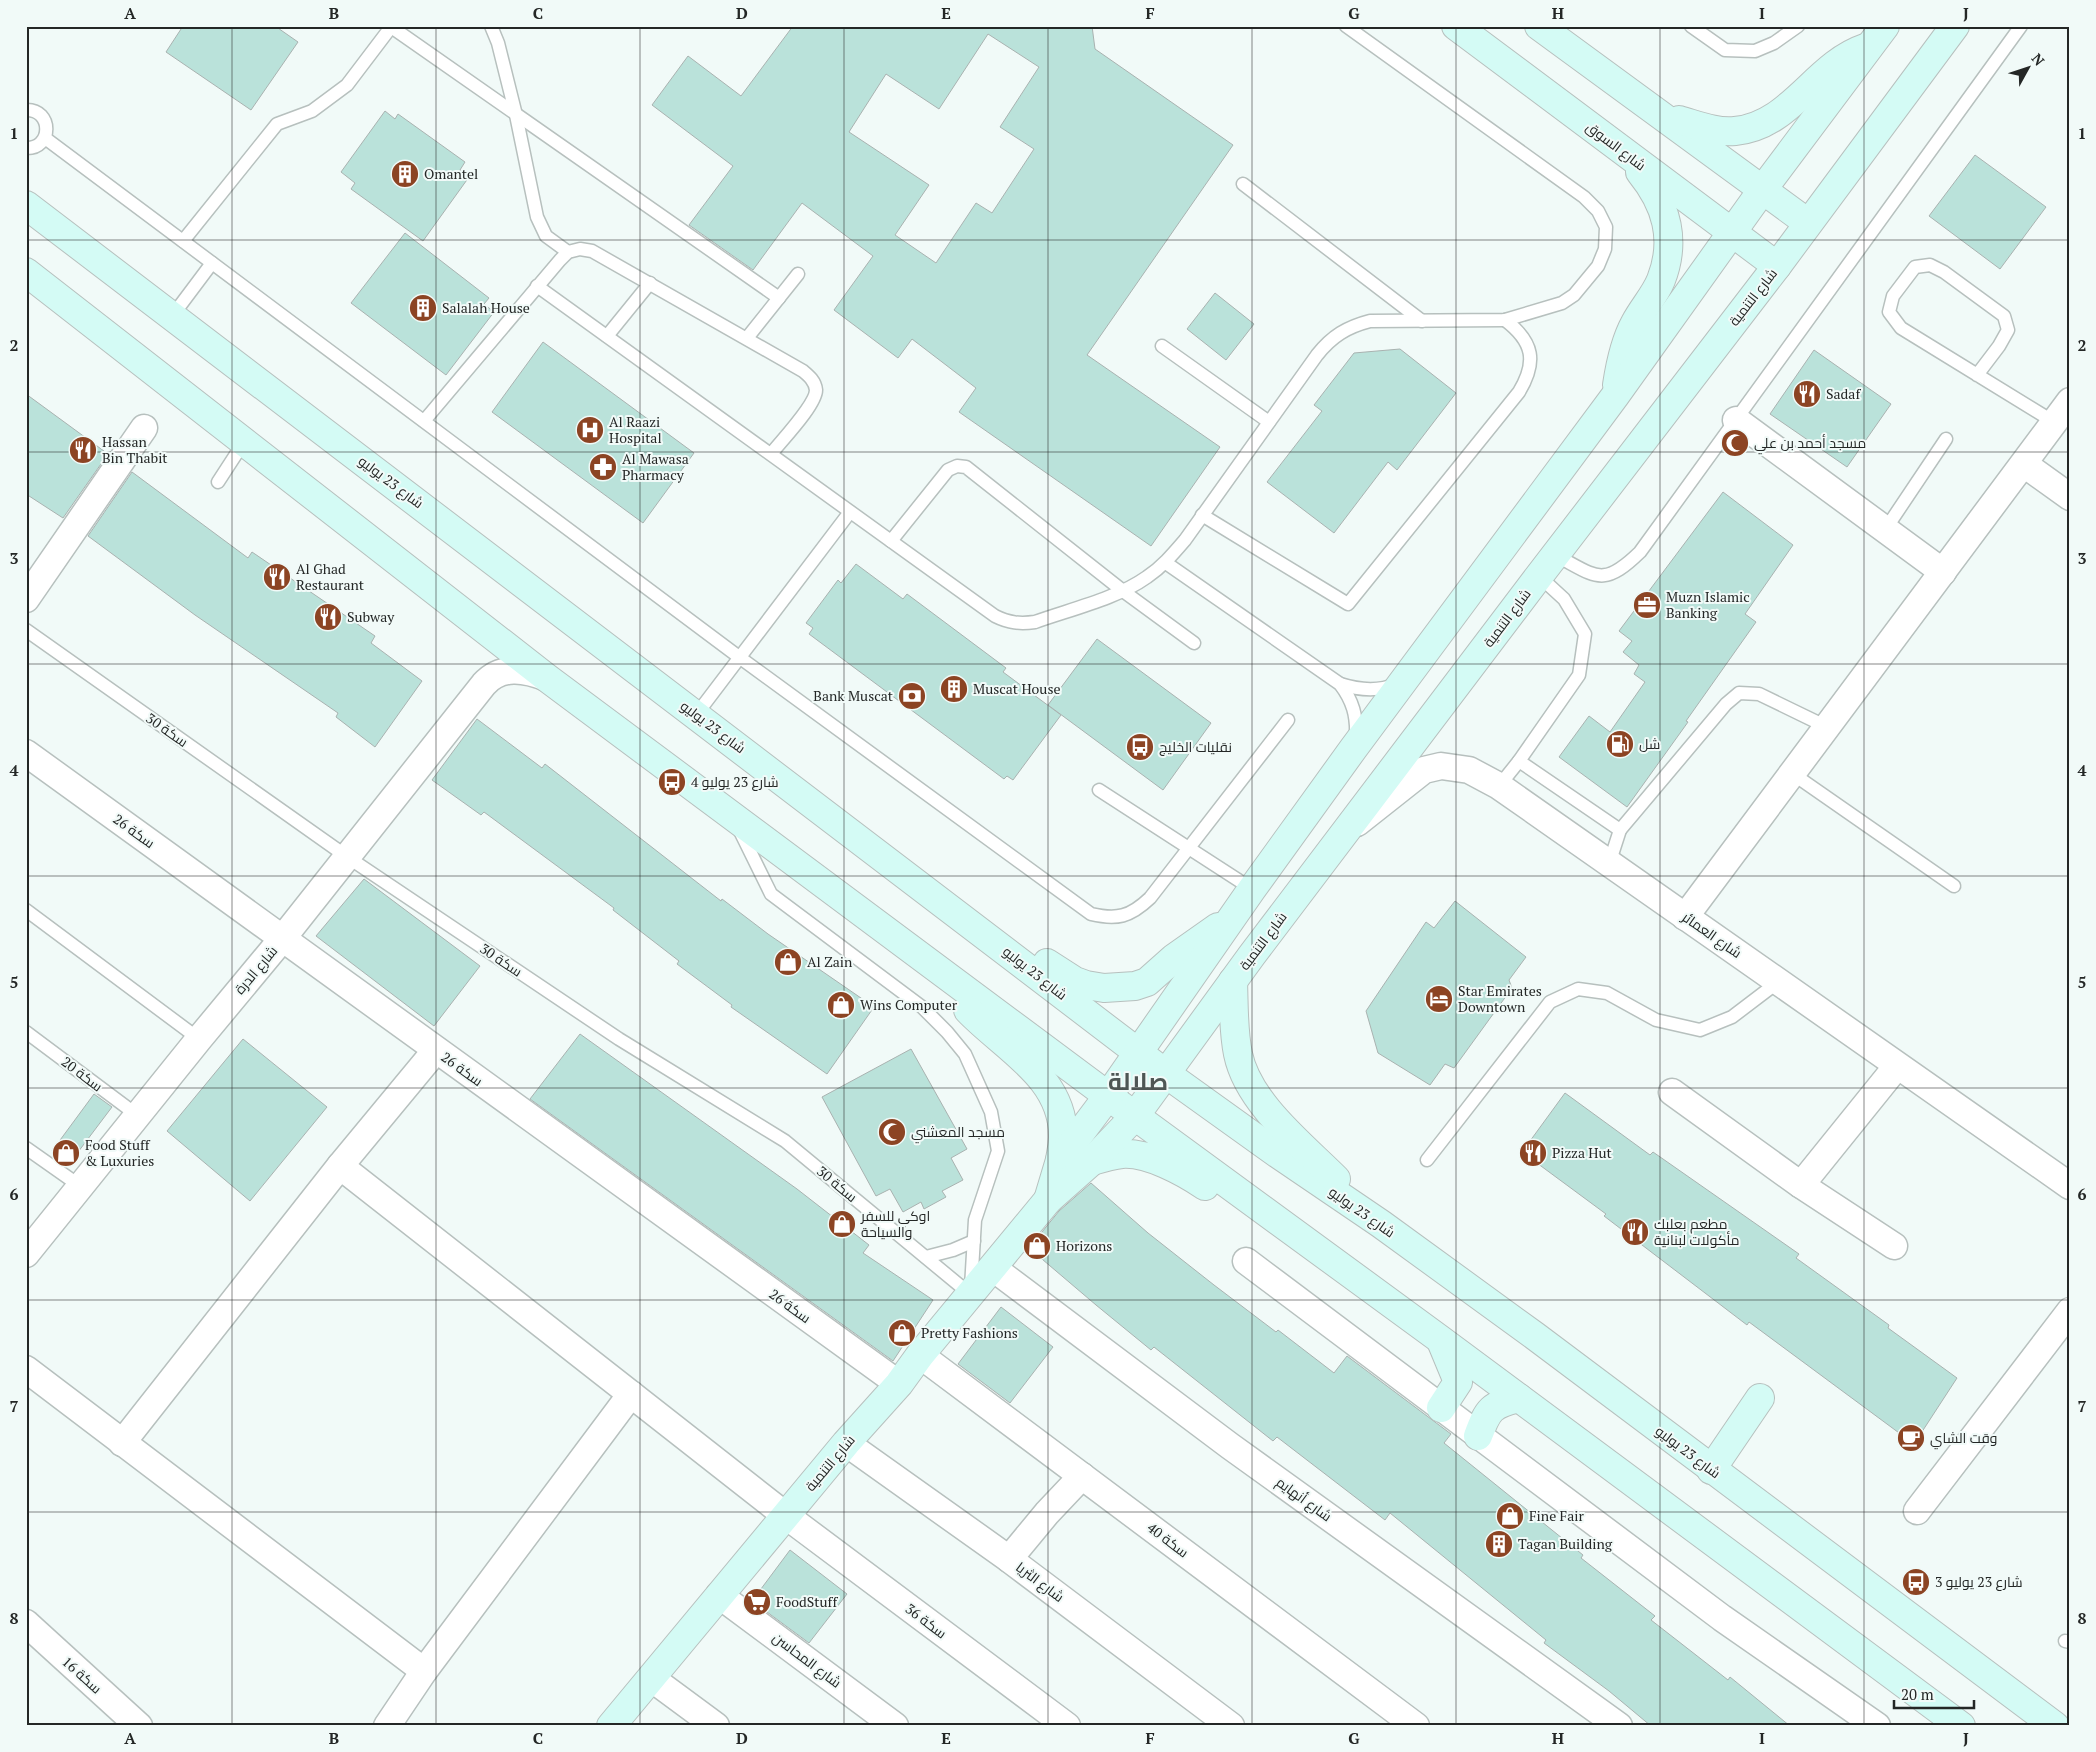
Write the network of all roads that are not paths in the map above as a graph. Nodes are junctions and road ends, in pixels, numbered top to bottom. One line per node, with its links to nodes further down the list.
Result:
1 (491, 26): 12 (lane)
2 (1346, 26): 32 (lane)
3 (1456, 26): 16 (main road, شارع السوق)
4 (1539, 26): 13 (main road)
5 (1691, 26): 6 (lane)
6 (1798, 26)
7 (1955, 26): 20 (main road, شارع التنمية)
8 (2021, 26): 40 (lane)
9 (390, 27): 12 (lane); 22 (lane)
10 (1878, 36): 13 (main road); 18 (main road, شارع التنمية)
11 (26, 110): 14 (lane)
12 (516, 115): 23 (lane); 30 (lane)
13 (1664, 116): 18 (main road)
14 (45, 138): 15 (lane); 22 (lane)
15 (26, 148)
16 (1626, 153): 21 (main road, شارع السوق); 38 (main road)
17 (1243, 184): 33 (lane)
18 (1764, 189): 20 (main road); 21 (main road, شارع التنمية)
19 (26, 205): 31 (main road, شارع 23 يوليو)
20 (1808, 222): 25 (main road, شارع التنمية)
21 (1733, 233): 25 (main road, شارع السوق); 38 (main road, شارع التنمية)
22 (184, 241): 24 (lane)
23 (568, 252): 28 (lane); 29 (lane)
24 (212, 263): 31 (lane); 41 (lane)
25 (1777, 266): 56 (main road, شارع التنمية)
26 (26, 272): 46 (main road)
27 (798, 274): 30 (lane)
28 (650, 283): 34 (lane); 35 (lane)
29 (537, 286): 34 (lane); 41 (lane)
30 (779, 298): 35 (lane)
31 (173, 315): 68 (main road, شارع 23 يوليو)
32 (1506, 320): 33 (lane); 52 (lane)
33 (1422, 321): 42 (lane)
34 (607, 336): 47 (lane)
35 (748, 338): 47 (lane)
36 (1162, 346): 42 (lane)
37 (1977, 375): 37 (lane); 43 (lane)
38 (1615, 396): 65 (main road, شارع التنمية)
39 (2070, 401): 43 (street)
40 (1736, 420): 53 (street); 56 (lane)
41 (424, 421): 63 (lane)
42 (1268, 422): 52 (lane)
43 (2054, 422): 48 (street)
44 (144, 428): 59 (street)
45 (1946, 439): 53 (lane)
46 (244, 442): 49 (lane); 60 (main road)
47 (771, 454): 51 (lane)
48 (2024, 464): 50 (street); 57 (street)
49 (218, 482)
50 (2070, 497)
51 (850, 512): 54 (lane); 63 (lane)
52 (1202, 515): 55 (lane)
53 (1885, 530): 57 (street)
54 (891, 541): 58 (lane); 58 (lane)
55 (1166, 563): 58 (lane); 67 (lane)
56 (1547, 566): 73 (lane); 78 (main road, شارع التنمية)
57 (1943, 572): 70 (street)
58 (1123, 591): 62 (lane)
59 (26, 599)
60 (472, 621): 64 (main road); 66 (street, شارع الدرة)
61 (26, 630): 81 (lane, سكة 30)
62 (1194, 643)
63 (739, 657): 68 (lane); 80 (lane)
64 (547, 678): 66 (street, شارع الدرة); 77 (main road)
65 (1405, 679): 67 (lane); 71 (main road, شارع التنمية)
66 (484, 684): 81 (street, شارع الدرة)
67 (1340, 684): 71 (lane)
68 (696, 715): 88 (main road, شارع 23 يوليو)
69 (1288, 720): 80 (lane)
70 (1828, 727): 74 (street); 79 (lane)
71 (1353, 749): 84 (main road, شارع التنمية)
72 (26, 753): 89 (street, سكة 26)
73 (1519, 761): 75 (lane); 79 (lane)
74 (1793, 774): 83 (lane); 86 (street)
75 (1499, 786): 78 (street, شارع العمائر); 82 (street, شارع العمائر)
76 (1099, 790): 80 (lane)
77 (733, 816): 90 (main road); 114 (lane)
78 (1347, 830): 91 (main road, شارع التنمية)
79 (1620, 830): 82 (lane)
80 (1189, 848): 84 (lane)
81 (346, 856): 89 (street, شارع الدرة); 117 (lane, سكة 30)
82 (1609, 864): 86 (street, شارع العمائر)
83 (1954, 886)
84 (1252, 890): 87 (main road, شارع التنمية)
85 (26, 910): 94 (lane)
86 (1685, 917): 92 (street, شارع العمائر)
87 (1230, 920): 88 (main road); 96 (main road, شارع التنمية)
88 (982, 932): 96 (main road, شارع 23 يوليو)
89 (282, 939): 94 (street, شارع الدرة); 95 (street, سكة 26)
90 (953, 980): 100 (main road); 104 (main road)
91 (1233, 981): 98 (main road, شارع التنمية); 112 (main road)
92 (1778, 982): 97 (street, شارع العمائر); 105 (lane)
93 (26, 1032): 101 (lane, سكة 20)
94 (199, 1039): 101 (street, شارع الدرة)
95 (436, 1050): 107 (street); 125 (street, سكة 26)
96 (1139, 1053): 98 (main road, شارع 23 يوليو); 100 (main road, شارع التنمية)
97 (1897, 1066): 108 (street); 110 (street, شارع العمائر)
98 (1165, 1074): 102 (main road, شارع التنمية); 112 (main road, شارع 23 يوليو)
99 (1672, 1092): 108 (street)
100 (1108, 1096): 102 (main road); 104 (main road, شارع التنمية)
101 (137, 1115): 109 (street, شارع الدرة)
102 (1135, 1116): 106 (main road, شارع التنمية); 113 (main road)
103 (26, 1148): 109 (lane)
104 (1060, 1160): 111 (main road, شارع التنمية)
105 (1427, 1160)
106 (1092, 1161): 111 (main road, شارع التنمية); 113 (main road)
107 (340, 1166): 126 (street, سكة 36); 131 (street)
108 (1802, 1185): 115 (street)
109 (80, 1186): 116 (street, شارع الدرة)
110 (2070, 1186)
111 (1048, 1200): 119 (main road, شارع التنمية)
112 (1381, 1224): 133 (main road, شارع 23 يوليو)
113 (1297, 1234): 122 (main road)
114 (974, 1241): 117 (lane); 120 (lane)
115 (1894, 1246)
116 (26, 1254)
117 (926, 1257): 120 (lane, سكة 30)
118 (1246, 1261): 129 (street)
119 (992, 1268): 120 (main road, شارع التنمية); 150 (street, شارع أنهايم)
120 (970, 1294): 123 (main road, شارع التنمية)
121 (2070, 1311): 135 (street)
122 (1440, 1340): 127 (main road); 129 (main road)
123 (920, 1355): 125 (main road, شارع التنمية); 134 (street, سكة 40)
124 (26, 1369): 131 (street)
125 (899, 1384): 132 (main road, شارع التنمية)
126 (630, 1394): 136 (street, سكة 36); 140 (street)
127 (1519, 1398): 130 (main road); 152 (main road)
128 (1760, 1398): 133 (main road)
129 (1441, 1408): 130 (street)
130 (1478, 1436): 151 (street)
131 (122, 1443): 140 (street)
132 (846, 1443): 136 (main road, شارع التنمية); 137 (street, شارع الثريا)
133 (1711, 1470): 153 (main road, شارع 23 يوليو)
134 (1082, 1476): 137 (street); 149 (street, سكة 40)
135 (1917, 1511)
136 (785, 1516): 138 (main road, شارع التنمية); 147 (street, سكة 36)
137 (1009, 1559): 148 (street, شارع الثريا)
138 (719, 1595): 141 (main road, شارع التنمية); 146 (street, شارع المحاسن)
139 (26, 1624): 142 (street, سكة 16)
140 (424, 1671): 143 (street)
141 (651, 1678): 144 (main road, شارع التنمية); 145 (street)
142 (139, 1726)
143 (387, 1726)
144 (611, 1726)
145 (716, 1726)
146 (895, 1726)
147 (1067, 1726)
148 (1231, 1726)
149 (1416, 1726)
150 (1619, 1726)
151 (1877, 1726)
152 (1961, 1726)
153 (2055, 1726)

